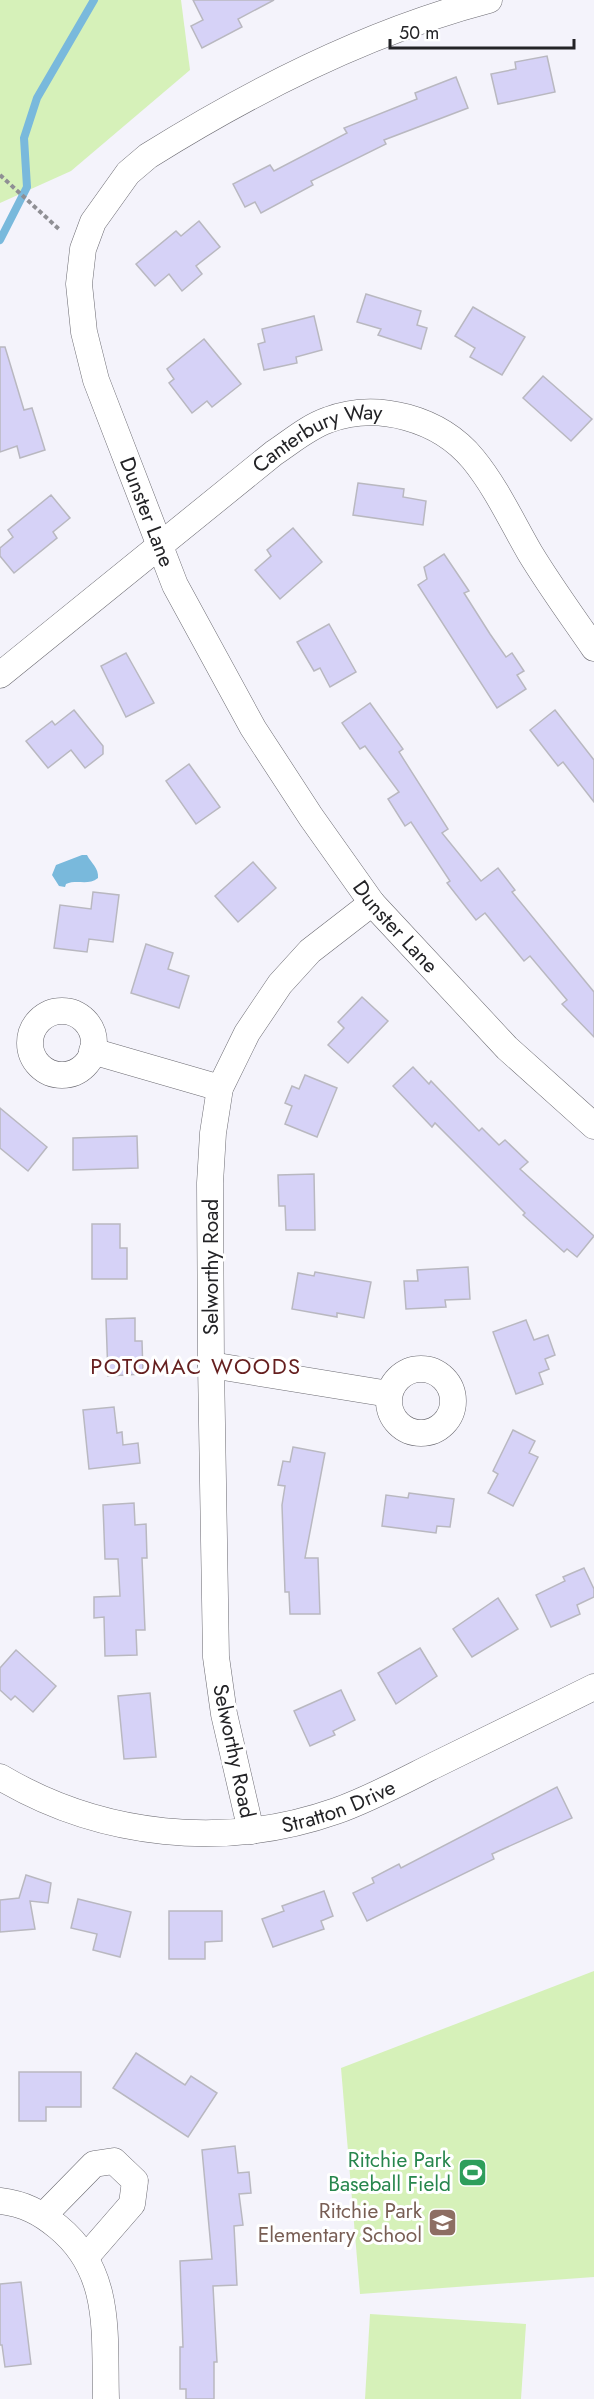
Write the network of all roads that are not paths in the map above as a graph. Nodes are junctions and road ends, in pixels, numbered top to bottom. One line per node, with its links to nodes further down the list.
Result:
1 (489, 0): 2 (street, Dunster Lane)
2 (161, 545): 3 (street, Canterbury Way); 4 (street, Canterbury Way); 5 (street, Dunster Lane)
3 (594, 648)
4 (0, 675)
5 (372, 903): 7 (street, Selworthy Road); 8 (street, Dunster Lane)
6 (92, 1051): 7 (street)
7 (220, 1088): 9 (street, Selworthy Road)
8 (594, 1126)
9 (211, 1365): 10 (street); 13 (street, Selworthy Road)
10 (389, 1394)
11 (594, 1688): 13 (street, Stratton Drive)
12 (0, 1777): 13 (street, Stratton Drive)
13 (251, 1831)
14 (0, 2201): 15 (street)
15 (44, 2215): 16 (street); 16 (street)
16 (86, 2257): 17 (street)
17 (106, 2399)

